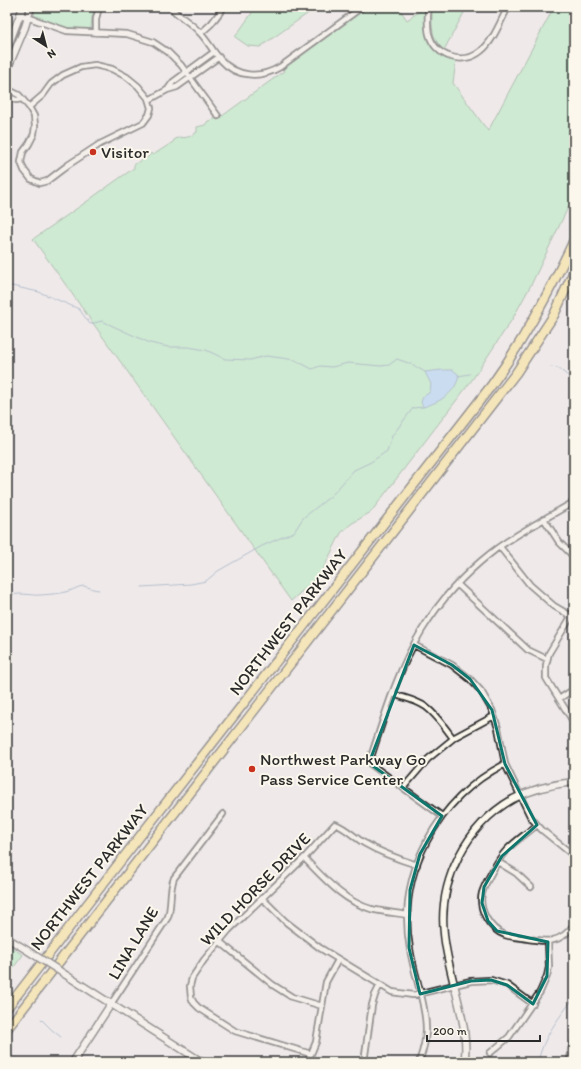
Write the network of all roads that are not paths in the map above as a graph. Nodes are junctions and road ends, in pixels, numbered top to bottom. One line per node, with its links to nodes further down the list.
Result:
1 (23, 7): 9 (street)
2 (31, 7): 10 (street)
3 (99, 7): 11 (street)
4 (170, 7): 12 (street)
5 (224, 7): 12 (street)
6 (362, 7): 15 (street)
7 (428, 7): 8 (street)
8 (508, 7)
9 (21, 16): 10 (street); 13 (street)
10 (28, 18): 11 (street); 16 (street)
11 (96, 33): 17 (street)
12 (201, 33): 14 (street)
13 (7, 50)
14 (214, 52): 15 (street); 17 (street)
15 (218, 57): 17 (street)
16 (7, 70)
17 (188, 75): 21 (street); 23 (street)
18 (7, 89): 20 (street)
19 (7, 96): 20 (street)
20 (22, 99): 22 (street)
21 (149, 100): 22 (street); 22 (street)
22 (29, 106)
23 (218, 116)
24 (574, 240): 65 (highway, NORTHWEST PARKWAY)
25 (574, 271): 66 (highway, NORTHWEST PARKWAY)
26 (574, 502): 27 (street)
27 (544, 519): 28 (street); 29 (street)
28 (500, 547): 30 (street); 31 (street)
29 (574, 557)
30 (458, 584): 32 (street); 33 (street)
31 (573, 614): 33 (street)
32 (414, 645): 35 (street); 37 (street)
33 (547, 659): 36 (street)
34 (574, 689): 36 (street)
35 (393, 694): 39 (street); 42 (street)
36 (559, 700): 38 (street)
37 (494, 716): 39 (street); 40 (street)
38 (574, 723)
39 (454, 738): 42 (street)
40 (505, 764): 43 (street); 45 (street)
41 (574, 782): 43 (street)
42 (403, 788): 45 (street)
43 (521, 796): 46 (street); 60 (street)
44 (223, 814): 62 (street, LINA LANE)
45 (442, 816): 50 (street)
46 (537, 825): 47 (street); 49 (street)
47 (574, 856)
48 (304, 858): 50 (street, WILD HORSE DRIVE); 52 (street, WILD HORSE DRIVE); 53 (street)
49 (498, 862): 51 (street); 57 (street)
50 (417, 865): 53 (street)
51 (531, 887)
52 (262, 898): 56 (street, WILD HORSE DRIVE); 58 (street)
53 (408, 915): 61 (street)
54 (574, 924): 57 (street)
55 (7, 938): 62 (street, bridge)
56 (219, 941): 64 (street); 64 (street, WILD HORSE DRIVE)
57 (548, 942): 63 (street)
58 (338, 960): 59 (street); 64 (street, WILD HORSE DRIVE)
59 (380, 985): 61 (street); 71 (street)
60 (455, 985): 61 (street); 63 (street); 73 (street)
61 (420, 994): 72 (street)
62 (111, 1004): 69 (street); 70 (street)
63 (533, 1004): 68 (street)
64 (322, 1006)
65 (7, 1008)
66 (7, 1029)
67 (574, 1042): 74 (street)
68 (490, 1053)
69 (73, 1062)
70 (202, 1062)
71 (364, 1062)
72 (419, 1062)
73 (464, 1062)
74 (570, 1062)

